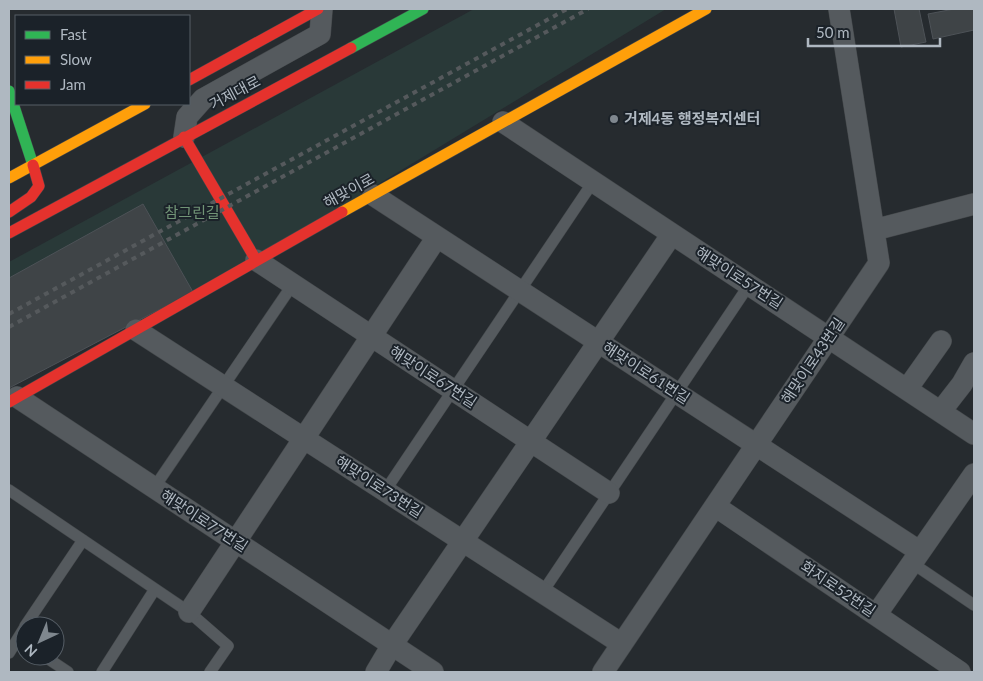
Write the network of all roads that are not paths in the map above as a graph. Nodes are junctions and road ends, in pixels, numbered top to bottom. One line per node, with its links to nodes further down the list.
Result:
1 (318, 9): 6 (street)
2 (322, 9): 10 (street)
3 (422, 9): 10 (street, 거제대로)
4 (706, 9): 9 (street, 해맞이로)
5 (839, 9): 17 (street, 해맞이로43번길)
6 (190, 79)
7 (9, 90): 11 (street)
8 (143, 105): 11 (street)
9 (503, 122): 13 (street, 해맞이로57번길); 14 (street, 해맞이로)
10 (184, 137): 18 (street, 거제대로); 21 (street)
11 (33, 165): 12 (street); 16 (street)
12 (9, 178)
13 (593, 182): 19 (street, 해맞이로57번길); 24 (lane)
14 (373, 195): 20 (street, 해맞이로61번길); 21 (street, 해맞이로)
15 (974, 204): 17 (street)
16 (9, 212)
17 (874, 230): 27 (street, 해맞이로43번길)
18 (9, 233)
19 (672, 234): 23 (street, 해맞이로57번길); 29 (street)
20 (437, 237): 24 (street, 해맞이로61번길); 26 (street)
21 (256, 260): 22 (street, 해맞이로67번길); 25 (street, 해맞이로)
22 (293, 284): 26 (street, 해맞이로67번길); 31 (lane)
23 (749, 285): 27 (street, 해맞이로57번길); 34 (lane)
24 (520, 291): 29 (street, 해맞이로61번길); 33 (lane)
25 (136, 330): 31 (street, 해맞이로73번길); 35 (street, 해맞이로)
26 (372, 336): 33 (street, 해맞이로67번길); 38 (street)
27 (829, 338): 32 (street, 해맞이로57번길); 40 (street, 해맞이로43번길)
28 (941, 341): 32 (street)
29 (598, 342): 34 (street, 해맞이로61번길); 39 (street)
30 (974, 362): 36 (street)
31 (222, 386): 38 (street, 해맞이로73번길); 42 (lane)
32 (907, 389): 36 (street, 해맞이로57번길)
33 (453, 390): 39 (street, 해맞이로67번길); 44 (lane)
34 (676, 393): 40 (street, 해맞이로61번길); 45 (lane)
35 (13, 400): 42 (street, 해맞이로77번길)
36 (941, 412): 37 (street, 해맞이로57번길)
37 (974, 434)
38 (304, 439): 44 (street, 해맞이로73번길); 48 (street)
39 (530, 441): 45 (street, 해맞이로67번길); 49 (street)
40 (756, 445): 46 (street, 해맞이로43번길); 50 (street, 해맞이로61번길)
41 (974, 474): 50 (street)
42 (154, 488): 48 (street, 해맞이로77번길)
43 (9, 490): 47 (lane)
44 (385, 491): 49 (street, 해맞이로73번길)
45 (609, 493): 52 (lane)
46 (715, 506): 55 (street, 화지로52번길); 58 (street, 해맞이로43번길)
47 (83, 540): 51 (lane); 56 (lane)
48 (235, 541): 54 (street); 59 (street, 해맞이로77번길)
49 (463, 541): 52 (street, 해맞이로73번길); 59 (street)
50 (915, 557): 53 (lane, 해맞이로61번길); 55 (street)
51 (155, 589): 54 (lane); 61 (lane)
52 (542, 593): 58 (street, 해맞이로73번길)
53 (974, 605)
54 (188, 612): 62 (lane)
55 (876, 615): 66 (street, 화지로52번길)
56 (32, 616)
57 (15, 642): 60 (lane)
58 (622, 644): 65 (street, 해맞이로43번길)
59 (392, 645): 63 (street); 64 (street, 해맞이로77번길)
60 (9, 653)
61 (102, 672)
62 (210, 672)
63 (376, 672)
64 (433, 672)
65 (603, 672)
66 (960, 672)

